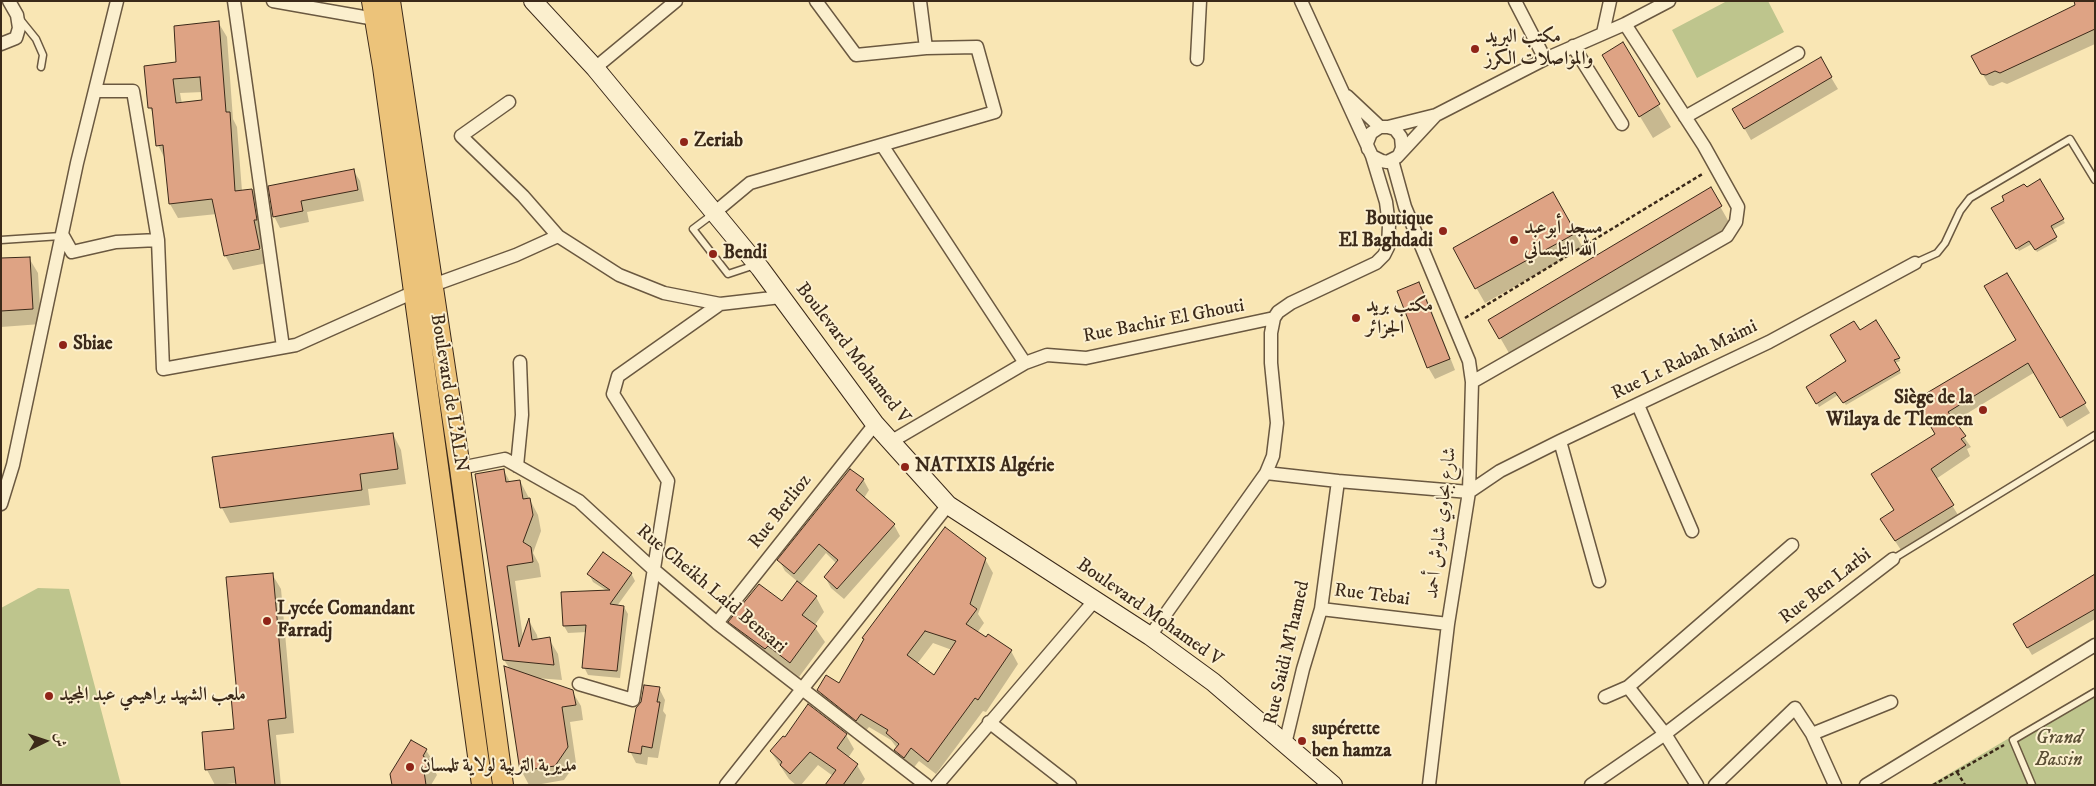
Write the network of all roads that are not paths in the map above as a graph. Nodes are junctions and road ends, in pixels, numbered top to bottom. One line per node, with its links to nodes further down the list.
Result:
1 (9, 1): 16 (street)
2 (117, 1): 28 (street)
3 (234, 1): 49 (street)
4 (273, 1): 15 (street)
5 (390, 1): 45 (main road, Boulevard de L'ALN)
6 (533, 1): 26 (main road, Boulevard Mohamed V)
7 (676, 1): 26 (street)
8 (816, 1): 21 (street)
9 (920, 1): 21 (street)
10 (1200, 1): 23 (street)
11 (1302, 1): 27 (street)
12 (1515, 1): 24 (street)
13 (1610, 1): 18 (street)
14 (1669, 1): 17 (street)
15 (374, 10): 45 (main road, Boulevard de L'ALN)
16 (17, 15): 19 (street); 25 (lane)
17 (1625, 24): 18 (street); 31 (street)
18 (1603, 33): 20 (street)
19 (1, 44)
20 (1573, 46): 24 (street); 32 (street)
21 (926, 48): 34 (street)
22 (1798, 53): 31 (street)
23 (1197, 58)
24 (1545, 59): 30 (street)
25 (41, 67)
26 (595, 68): 38 (main road, Boulevard Mohamed V)
27 (1341, 91): 33 (street); 35 (street)
28 (95, 92): 39 (street); 42 (street)
29 (509, 102): 40 (street)
30 (1436, 115): 33 (street); 36 (street)
31 (1685, 117): 52 (street)
32 (1622, 124)
33 (1384, 127): 35 (street); 36 (street)
34 (882, 146): 38 (street); 51 (street)
35 (1370, 153): 36 (street); 48 (street, Rue Bachir El Ghouti)
36 (1396, 157): 52 (street, شارع بجاوي شاوش أحمد)
37 (2095, 180): 43 (lane, Rue Lt Rabah Maimi)
38 (714, 213): 44 (main road, Boulevard Mohamed V); 44 (lane)
39 (63, 236): 41 (lane); 42 (street); 63 (street)
40 (558, 236): 45 (street); 47 (street)
41 (1, 240)
42 (158, 240): 49 (street)
43 (1915, 263): 53 (street, Rue Lt Rabah Maimi)
44 (757, 264): 46 (main road, Boulevard Mohamed V)
45 (423, 289): 49 (street); 59 (main road, Boulevard de L'ALN); 86 (main road, Boulevard de L'ALN)
46 (781, 297): 47 (street); 54 (main road, Boulevard Mohamed V)
47 (720, 304): 68 (street)
48 (1274, 318): 51 (street, Rue Bachir El Ghouti); 60 (street)
49 (283, 347)
50 (520, 362): 58 (street)
51 (1025, 363): 56 (street, Rue Bachir El Ghouti)
52 (1472, 382): 62 (street, شارع بجاوي شاوش أحمد)
53 (1638, 405): 57 (street, Rue Lt Rabah Maimi); 65 (street)
54 (875, 424): 56 (main road, Boulevard Mohamed V); 72 (street, Rue Berlioz)
55 (2095, 435): 67 (lane, Rue Ben Larbi)
56 (892, 441): 64 (main road, Boulevard Mohamed V)
57 (1560, 441): 62 (street, Rue Lt Rabah Maimi); 69 (street)
58 (517, 466): 59 (street, Rue Cheikh Laid Bensari); 68 (street, Rue Cheikh Laid Bensari)
59 (460, 468): 87 (main road, Boulevard de L'ALN)
60 (1266, 473): 61 (street); 74 (street)
61 (1338, 481): 62 (street); 71 (street, Rue Saidi M'hamed)
62 (1469, 492): 73 (street, شارع بجاوي شاوش أحمد)
63 (1, 504)
64 (948, 504): 70 (main road, Boulevard Mohamed V); 78 (street)
65 (1692, 531)
66 (1792, 545): 77 (street)
67 (1893, 559): 83 (street, Rue Ben Larbi)
68 (653, 569): 72 (street, Rue Cheikh Laid Bensari); 76 (street)
69 (1599, 581)
70 (1095, 600): 74 (main road, Boulevard Mohamed V); 82 (street)
71 (1321, 609): 73 (street, Rue Tebai); 85 (street, Rue Saidi M'hamed)
72 (717, 623): 78 (street, Rue Cheikh Laid Bensari)
73 (1448, 624): 93 (street, شارع بجاوي شاوش أحمد)
74 (1150, 636): 85 (main road, Boulevard Mohamed V)
75 (2095, 645): 98 (street)
76 (580, 684)
77 (1628, 687): 80 (street); 83 (street)
78 (802, 688): 88 (street); 89 (street, Rue Cheikh Laid Bensari)
79 (2095, 692): 99 (lane)
80 (1605, 697)
81 (1891, 702): 84 (street)
82 (990, 722): 90 (street); 91 (street)
83 (1665, 734): 94 (street, Rue Ben Larbi); 95 (street)
84 (1812, 734): 96 (street); 97 (street)
85 (1285, 744): 92 (main road, Boulevard Mohamed V)
86 (482, 785)
87 (503, 785)
88 (726, 785)
89 (926, 785)
90 (936, 785)
91 (1070, 785)
92 (1333, 785)
93 (1428, 785)
94 (1591, 785)
95 (1697, 785)
96 (1715, 785)
97 (1835, 785)
98 (1866, 785)
99 (2032, 785)

